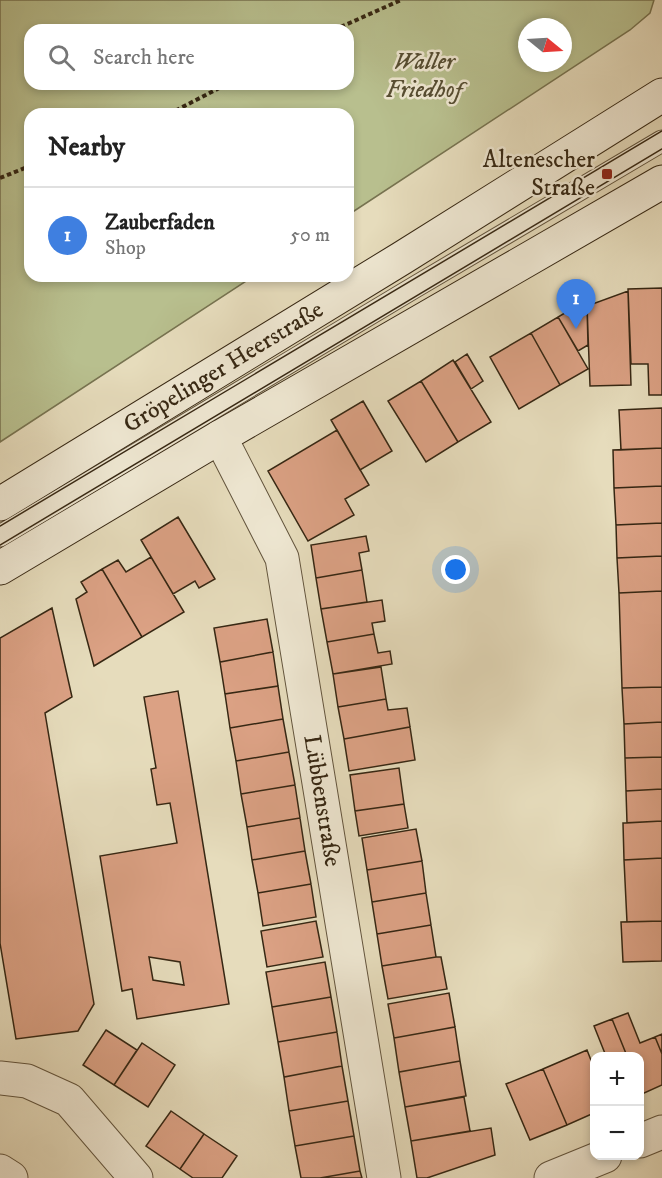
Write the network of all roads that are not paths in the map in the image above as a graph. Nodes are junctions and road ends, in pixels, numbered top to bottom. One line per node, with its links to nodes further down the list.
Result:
1 (662, 95): 5 (main road, Gröpelinger Heerstraße)
2 (662, 141): 6 (lane)
3 (662, 182): 4 (main road)
4 (220, 437): 7 (main road); 15 (main road, Lübbenstraße)
5 (0, 504)
6 (0, 536)
7 (0, 568)
8 (0, 1078): 14 (main road)
9 (662, 1132): 10 (main road)
10 (644, 1139)
11 (593, 1160): 16 (main road)
12 (0, 1171): 13 (main road)
13 (10, 1178)
14 (136, 1178)
15 (384, 1178)
16 (551, 1178)

